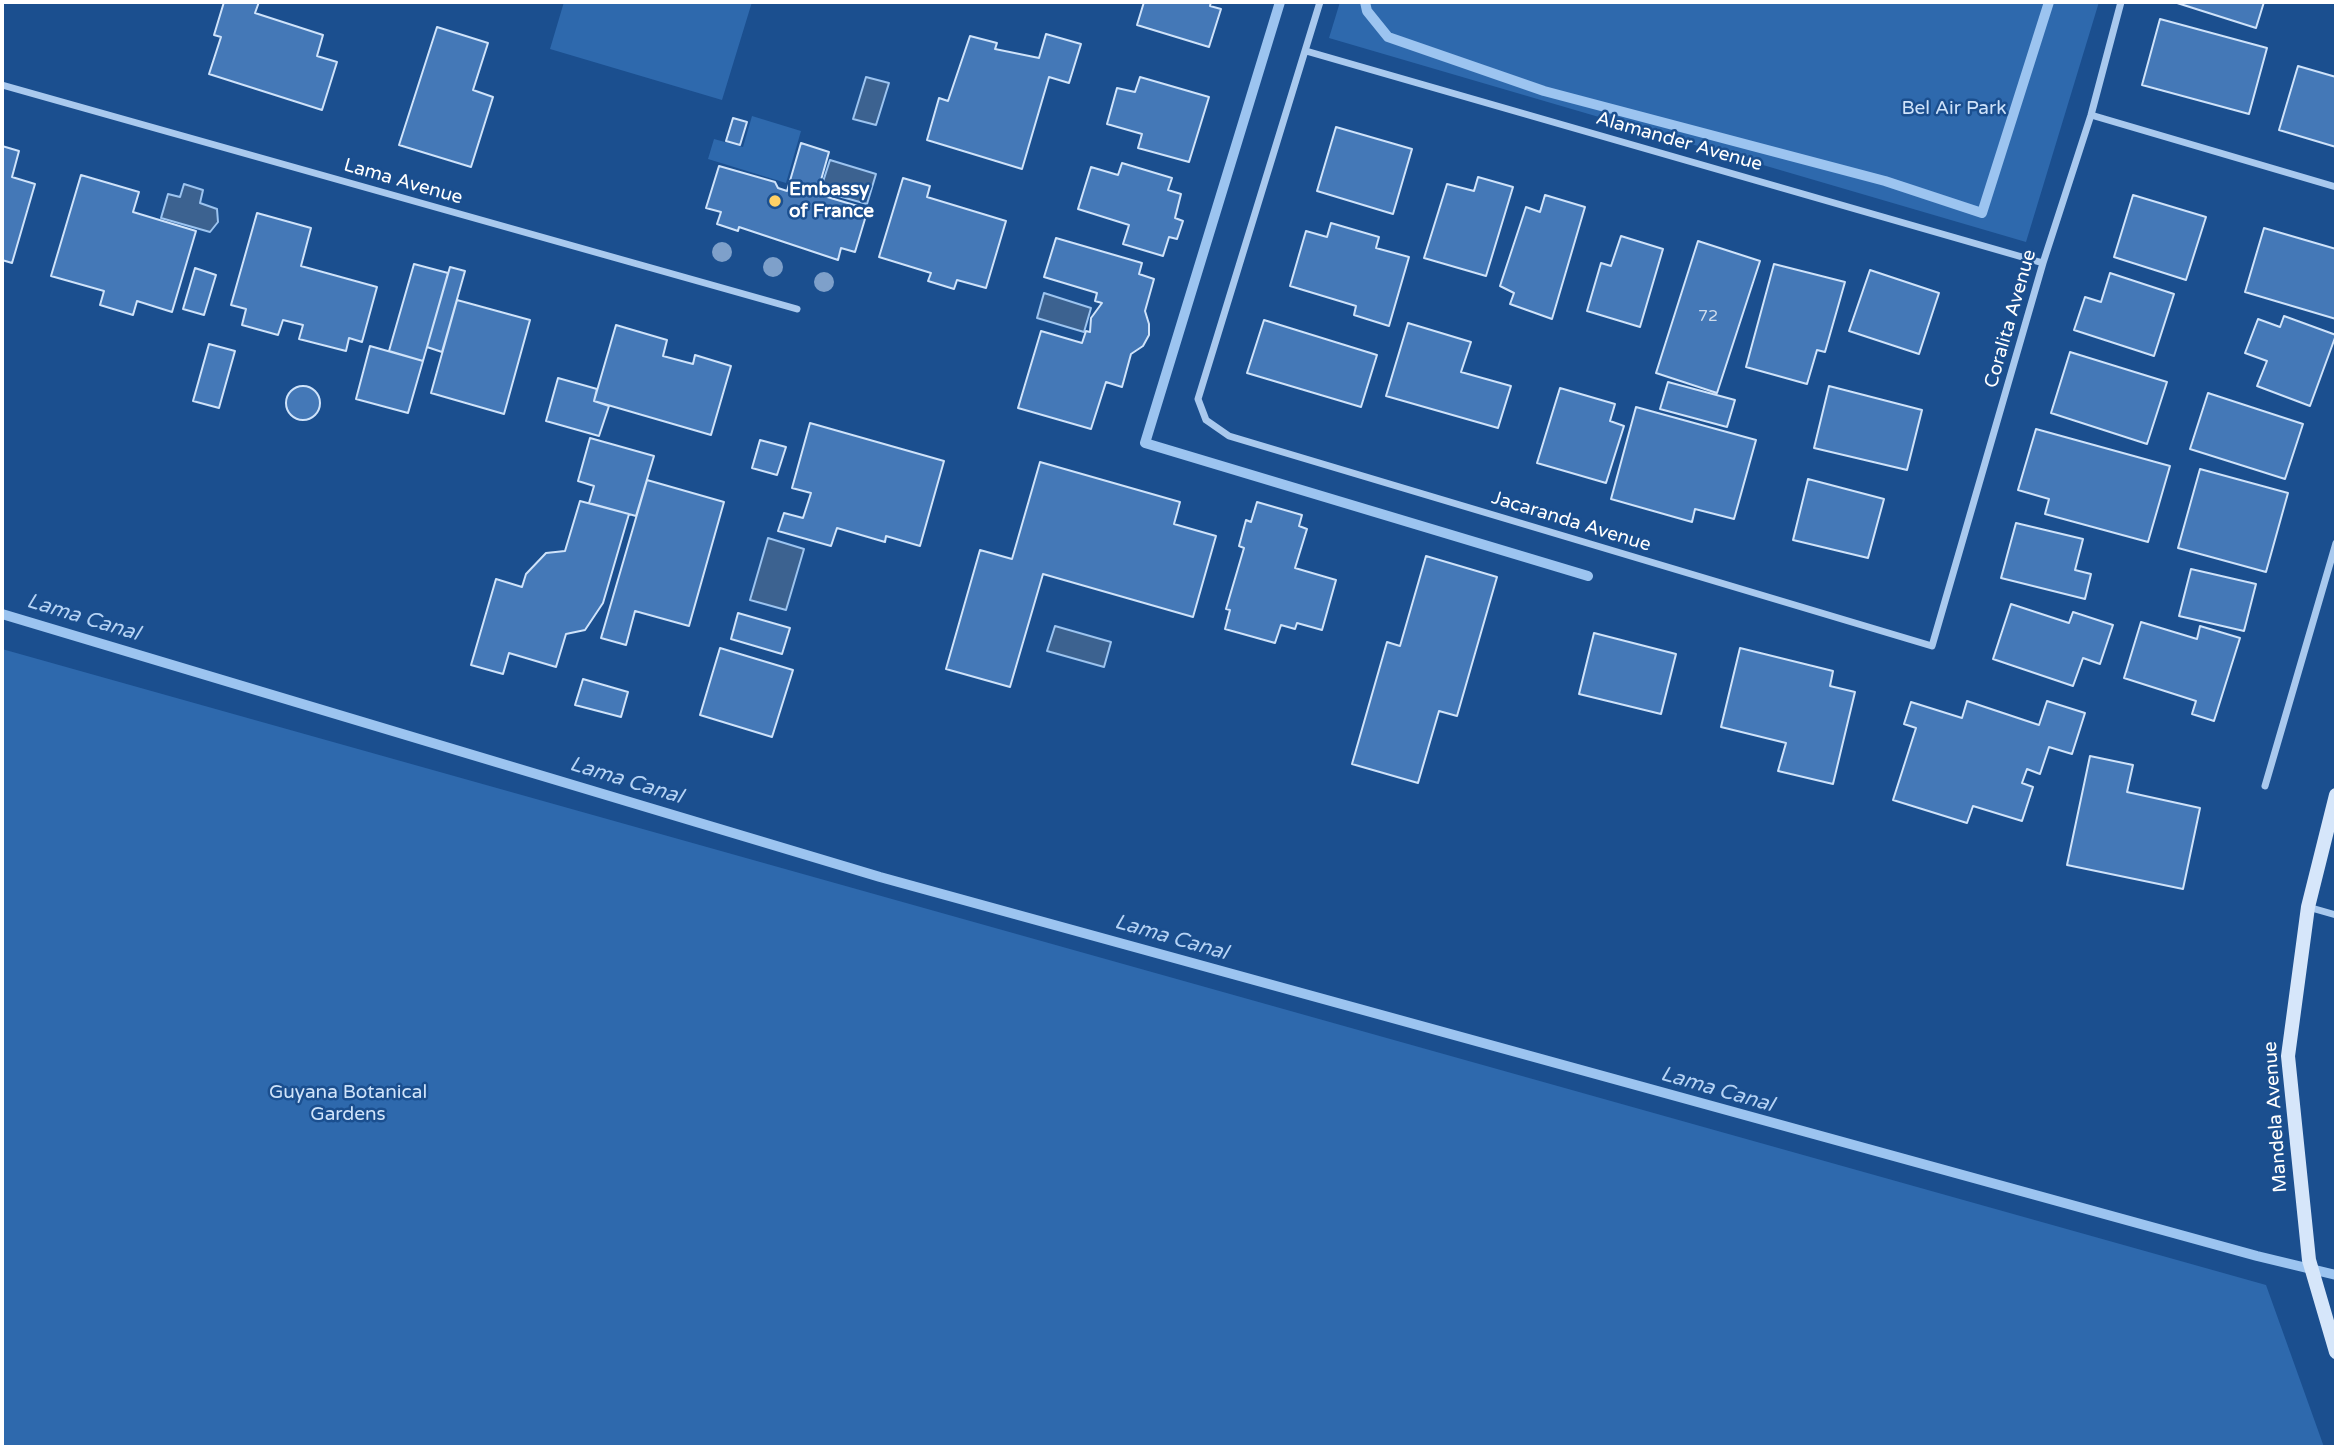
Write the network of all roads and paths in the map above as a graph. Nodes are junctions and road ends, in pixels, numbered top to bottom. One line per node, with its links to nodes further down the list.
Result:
1 (2121, 2): 5 (street, Coralita Avenue)
2 (1319, 4): 3 (street)
3 (1306, 51): 7 (street, Alamander Avenue); 10 (street, Jacaranda Avenue)
4 (2, 85): 8 (street, Lama Avenue)
5 (2091, 115): 6 (street); 7 (street, Coralita Avenue)
6 (2336, 187)
7 (2043, 264): 10 (street, Coralita Avenue)
8 (796, 309)
9 (2336, 543): 11 (street)
10 (1932, 646)
11 (2265, 786)
12 (2336, 795): 13 (main road, Mandela Avenue)
13 (2308, 907): 14 (street); 15 (main road, Mandela Avenue)
14 (2336, 915)
15 (2334, 1347)

